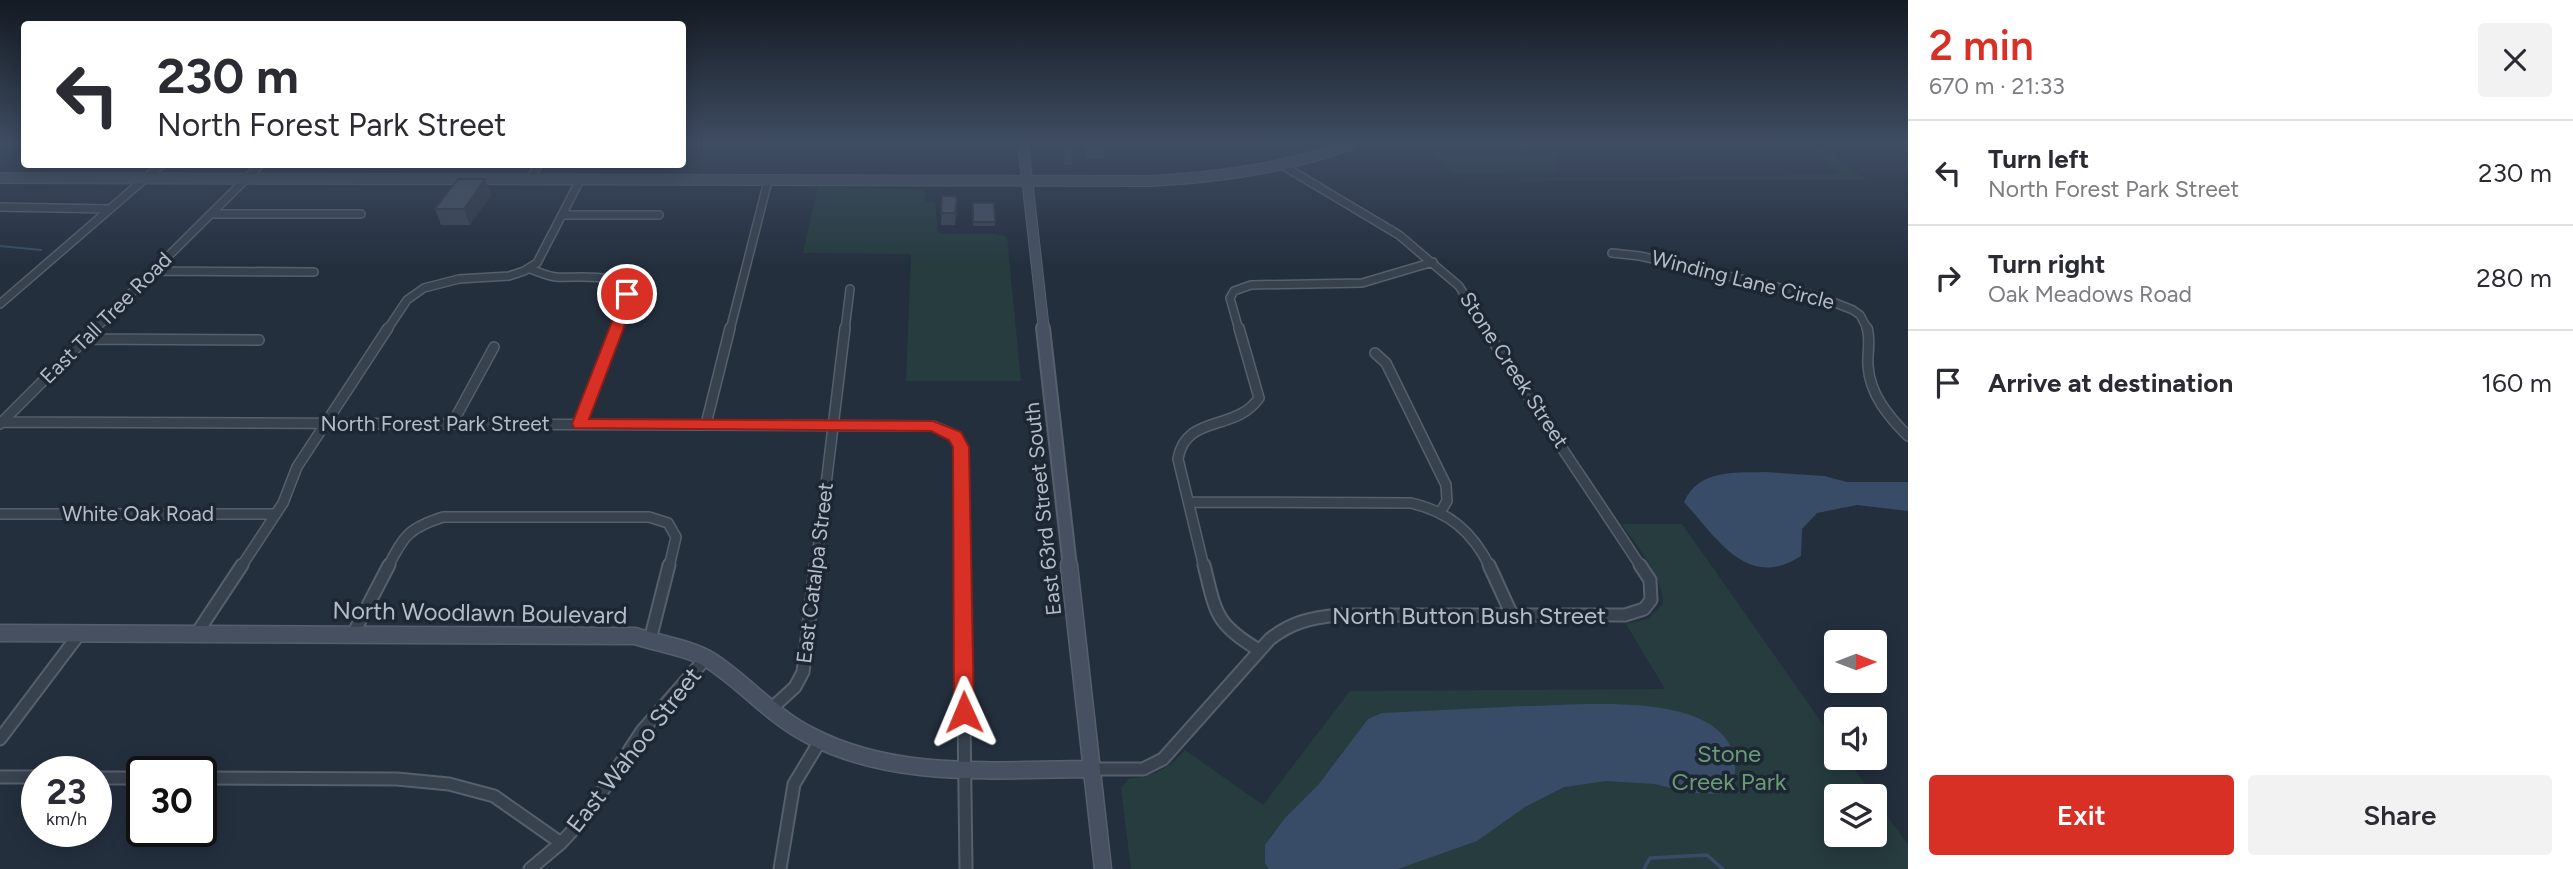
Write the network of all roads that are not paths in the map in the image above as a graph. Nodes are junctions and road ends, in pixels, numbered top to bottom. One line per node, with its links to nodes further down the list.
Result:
1 (138, 185): 8 (street)
2 (241, 185): 9 (street, East Tall Tree Road)
3 (578, 185): 11 (street)
4 (767, 185): 30 (street)
5 (1034, 185): 50 (main road, East 63rd Street South)
6 (1315, 185): 14 (street, Stone Creek Street)
7 (0, 207): 8 (street)
8 (109, 209): 20 (street)
9 (212, 214): 10 (street); 16 (street, East Tall Tree Road)
10 (360, 214)
11 (562, 215): 12 (street); 15 (street)
12 (659, 215)
13 (1612, 253): 32 (street, Winding Lane Circle)
14 (1433, 262): 33 (street); 37 (street, Stone Creek Street)
15 (530, 269): 27 (street); 29 (street)
16 (154, 271): 17 (street); 22 (street, East Tall Tree Road)
17 (314, 272)
18 (850, 289): 31 (street)
19 (0, 290): 20 (street)
20 (14, 292): 21 (street)
21 (0, 304)
22 (86, 339): 23 (street); 26 (street, East Tall Tree Road)
23 (259, 340)
24 (494, 347): 28 (street)
25 (1375, 353): 34 (street)
26 (0, 423): 27 (street, North Forest Park Street)
27 (326, 423): 28 (street, North Forest Park Street); 36 (street)
28 (452, 424): 29 (street, North Forest Park Street)
29 (580, 424): 30 (street, North Forest Park Street)
30 (706, 424): 31 (street, North Forest Park Street)
31 (833, 425): 46 (street, East Catalpa Street); 49 (street, North Forest Park Street)
32 (1908, 436)
33 (1190, 502): 34 (street); 44 (street)
34 (1441, 511): 38 (street)
35 (0, 513): 36 (street, White Oak Road)
36 (276, 514): 41 (street)
37 (1652, 602): 38 (street, North Button Bush Street)
38 (1512, 615): 44 (street, North Button Bush Street)
39 (0, 633): 40 (street, North Woodlawn Boulevard)
40 (80, 633): 41 (street, North Woodlawn Boulevard); 47 (street)
41 (197, 633): 42 (street, North Woodlawn Boulevard)
42 (353, 634): 43 (street, North Woodlawn Boulevard); 43 (street)
43 (650, 640): 45 (street, North Woodlawn Boulevard)
44 (1259, 650): 50 (street, North Button Bush Street)
45 (706, 658): 46 (street, North Woodlawn Boulevard); 54 (street, East Wahoo Street)
46 (772, 708): 48 (street, North Woodlawn Boulevard)
47 (0, 739)
48 (820, 741): 49 (street, North Woodlawn Boulevard); 56 (street)
49 (965, 769): 50 (street, North Woodlawn Boulevard); 57 (street)
50 (1092, 769): 58 (main road, East 63rd Street South)
51 (0, 777): 52 (street)
52 (21, 777)
53 (217, 778): 54 (street)
54 (561, 843): 55 (street, East Wahoo Street)
55 (530, 869)
56 (780, 869)
57 (967, 869)
58 (1103, 869)

